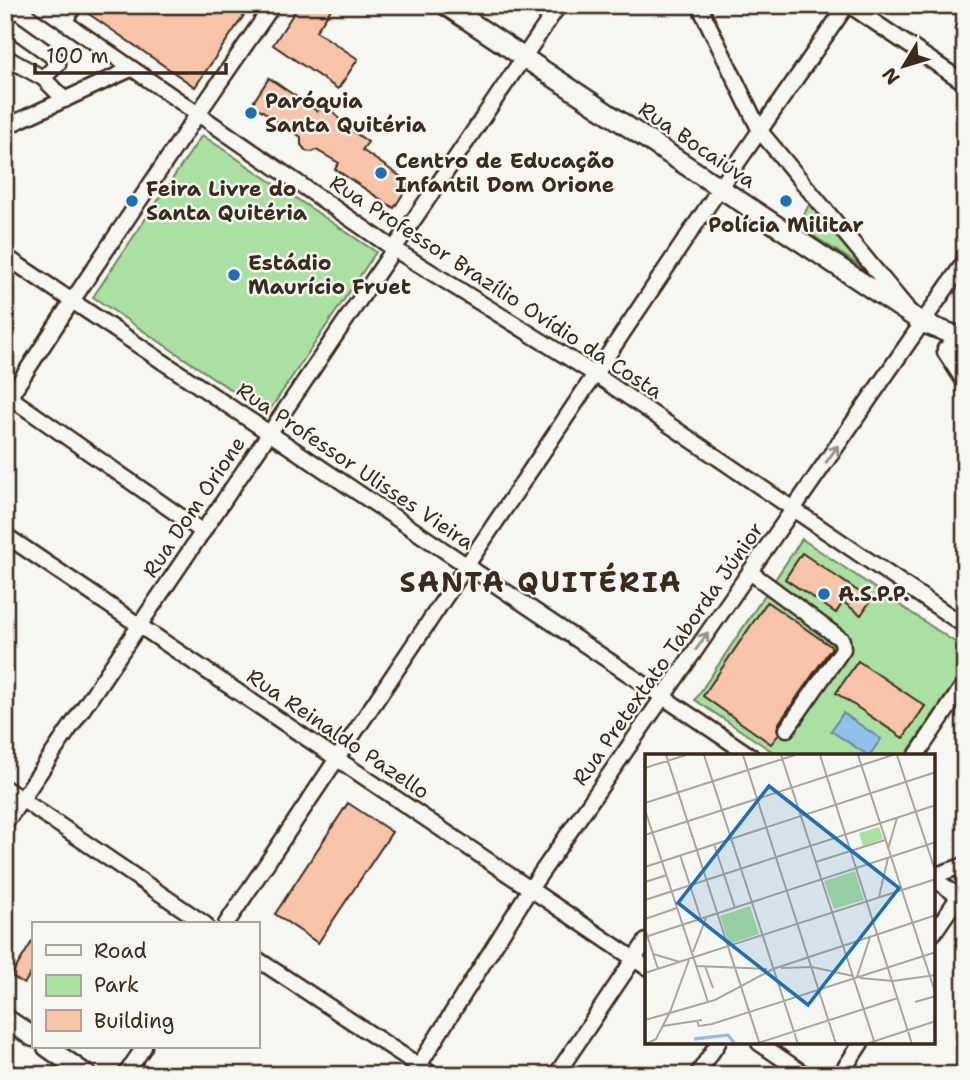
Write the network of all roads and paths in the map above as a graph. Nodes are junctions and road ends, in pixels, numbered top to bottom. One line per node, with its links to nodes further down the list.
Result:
1 (40, 5): 8 (street, Rua Professor Brazílio Ovídio da Costa)
2 (75, 5): 8 (street)
3 (273, 5): 16 (street)
4 (445, 5): 11 (main road, Rua Bocaiúva)
5 (559, 5): 11 (street, Rua Dom Orione)
6 (699, 5): 18 (street)
7 (848, 5): 14 (street); 18 (street)
8 (64, 22): 12 (street, Rua Professor Brazílio Ovídio da Costa)
9 (5, 26): 13 (street)
10 (5, 57): 13 (street)
11 (524, 58): 19 (main road, Rua Bocaiúva); 20 (street, Rua Dom Orione)
12 (131, 69): 15 (street); 16 (street, Rua Professor Brazílio Ovídio da Costa)
13 (43, 78): 15 (street)
14 (965, 83)
15 (65, 100): 17 (street)
16 (197, 115): 20 (street, Rua Professor Brazílio Ovídio da Costa); 23 (street)
17 (5, 127)
18 (760, 131): 19 (street); 24 (street)
19 (720, 188): 24 (main road, Rua Bocaiúva); 27 (street)
20 (394, 249): 27 (street, Rua Professor Brazílio Ovídio da Costa); 30 (street, Rua Dom Orione)
21 (5, 256): 23 (street, Rua Professor Ulisses Vieira)
22 (965, 261): 24 (street, Rua Pretextato Taborda Júnior)
23 (72, 301): 29 (street); 30 (street, Rua Professor Ulisses Vieira)
24 (918, 320): 25 (main road, Rua Bocaiúva); 31 (street, Rua Pretextato Taborda Júnior, one-way to 24)
25 (965, 339)
26 (948, 355): 28 (street)
27 (596, 375): 31 (street, Rua Professor Brazílio Ovídio da Costa); 34 (street)
28 (965, 383)
29 (7, 399): 32 (street)
30 (270, 433): 32 (street, Rua Dom Orione); 34 (street, Rua Professor Ulisses Vieira)
31 (793, 509): 35 (street, Rua Pretextato Taborda Júnior); 37 (street, Rua Professor Brazílio Ovídio da Costa)
32 (203, 532): 36 (street, Rua Dom Orione)
33 (5, 535): 36 (street, Rua Reinaldo Pazello)
34 (467, 566): 39 (street, Rua Professor Ulisses Vieira); 43 (street)
35 (750, 572): 39 (street, Rua Pretextato Taborda Júnior, one-way to 35); 40 (street)
36 (140, 626): 43 (street, Rua Reinaldo Pazello); 45 (street, Rua Dom Orione)
37 (965, 626)
38 (965, 683): 42 (street)
39 (663, 697): 41 (street, Rua Professor Ulisses Vieira); 50 (street, Rua Pretextato Taborda Júnior)
40 (787, 729)
41 (748, 754)
42 (917, 754)
43 (338, 759): 50 (street, Rua Reinaldo Pazello); 53 (street)
44 (5, 788): 45 (street)
45 (22, 799): 46 (street, Rua Dom Orione); 52 (street)
46 (5, 824)
47 (965, 865): 48 (street)
48 (935, 876)
49 (935, 878): 51 (street)
50 (530, 889): 57 (street, Rua Reinaldo Pazello); 65 (street, Rua Pretextato Taborda Júnior)
51 (962, 898): 54 (street)
52 (202, 922)
53 (227, 922)
54 (935, 932)
55 (645, 945): 57 (street)
56 (259, 960): 65 (street)
57 (640, 963): 69 (street)
58 (5, 1018): 59 (main road)
59 (32, 1036)
60 (717, 1045): 70 (street)
61 (762, 1045): 71 (street)
62 (860, 1045): 72 (street)
63 (48, 1048): 66 (main road)
64 (143, 1048): 67 (street)
65 (416, 1070): 68 (street)
66 (87, 1075)
67 (125, 1075)
68 (433, 1075)
69 (556, 1075)
70 (696, 1075)
71 (806, 1075)
72 (839, 1075)

